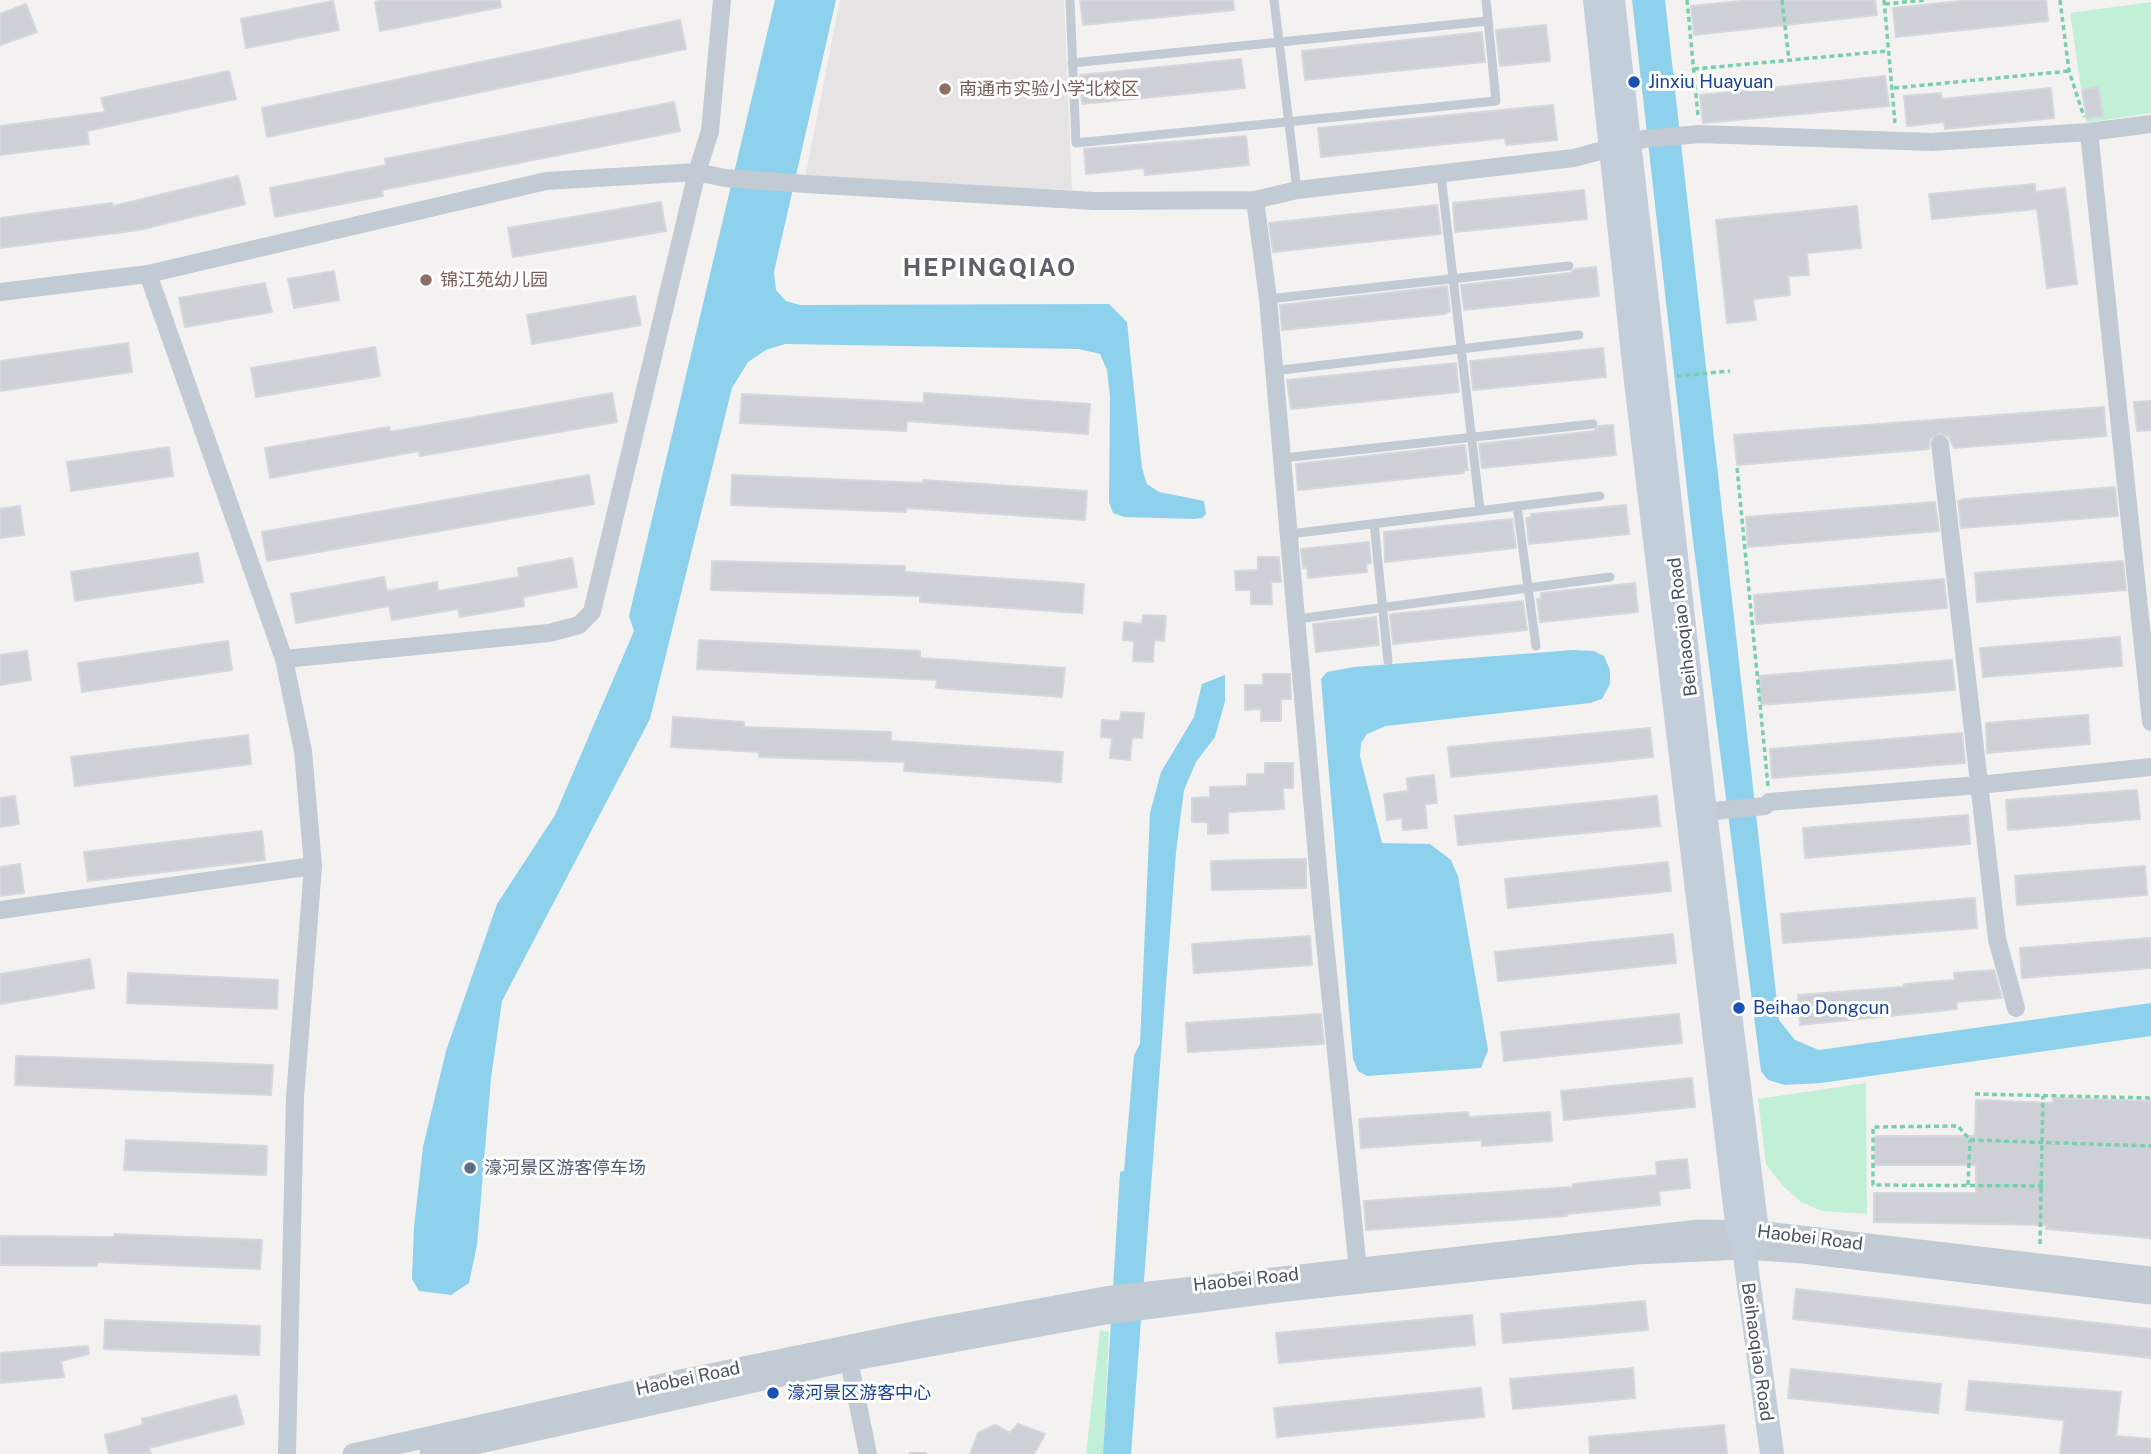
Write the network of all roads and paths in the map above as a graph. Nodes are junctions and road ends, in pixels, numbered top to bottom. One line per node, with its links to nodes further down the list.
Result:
1 (723, 0): 26 (street)
2 (1070, 0): 16 (lane)
3 (1275, 0): 13 (lane)
4 (1486, 0): 12 (lane)
5 (1595, 0): 24 (main road, Beihaoqiao Road)
6 (1613, 0): 24 (main road, Beihaoqiao Road)
7 (1687, 0): 17 (path)
8 (1782, 0): 15 (path)
9 (1926, 0): 11 (path)
10 (2060, 0): 18 (path)
11 (1884, 2): 14 (path)
12 (1488, 20): 13 (lane); 20 (lane)
13 (1279, 43): 16 (lane); 20 (lane)
14 (1888, 51): 15 (path); 19 (path)
15 (1789, 61): 17 (path)
16 (1072, 63): 20 (lane)
17 (1694, 69): 23 (path)
18 (2069, 71): 19 (path); 22 (path)
19 (1894, 88): 25 (path)
20 (1287, 124): 28 (lane)
21 (2151, 124): 22 (street)
22 (2089, 132): 25 (street); 57 (street)
23 (1696, 134): 24 (street); 25 (street)
24 (1628, 143): 27 (street); 61 (main road, Beihaoqiao Road); 73 (main road, Beihaoqiao Road)
25 (1896, 143)
26 (697, 172): 29 (street); 31 (street); 55 (street)
27 (1441, 175): 28 (street); 32 (lane)
28 (1297, 190): 29 (street)
29 (1255, 200): 34 (street)
30 (1569, 267): 32 (lane)
31 (148, 274): 33 (street); 55 (street)
32 (1454, 279): 34 (lane); 36 (lane)
33 (0, 292)
34 (1268, 299): 37 (street)
35 (1579, 335): 36 (lane)
36 (1462, 349): 37 (lane); 41 (lane)
37 (1273, 371): 43 (street)
38 (1730, 371): 39 (path)
39 (1668, 377)
40 (1593, 424): 41 (lane)
41 (1472, 438): 43 (lane); 47 (lane)
42 (1940, 444): 59 (street)
43 (1283, 458): 49 (street)
44 (1737, 468): 60 (path)
45 (1600, 496): 46 (lane)
46 (1517, 506): 47 (lane); 51 (lane)
47 (1480, 510): 48 (lane)
48 (1374, 523): 49 (lane); 52 (lane)
49 (1290, 534): 53 (street)
50 (1610, 577): 51 (lane)
51 (1528, 589): 52 (lane); 54 (lane)
52 (1383, 608): 53 (lane); 56 (lane)
53 (1297, 619): 75 (street)
54 (1536, 646)
55 (284, 659): 62 (street)
56 (1388, 661)
57 (2151, 722)
58 (2151, 766): 59 (street)
59 (1979, 785): 60 (street); 64 (street)
60 (1767, 804): 61 (street)
61 (1714, 810): 73 (main road, Beihaoqiao Road)
62 (313, 866): 63 (street); 80 (street)
63 (0, 910)
64 (2016, 1008)
65 (1975, 1094): 66 (path)
66 (2043, 1096): 67 (path); 69 (path)
67 (2151, 1098)
68 (1970, 1140): 69 (path); 71 (path); 71 (path)
69 (2042, 1142): 70 (path); 72 (path)
70 (2151, 1146)
71 (1968, 1185): 72 (path)
72 (2043, 1186): 74 (path)
73 (1746, 1237): 74 (street, Haobei Road); 75 (street, Haobei Road); 77 (street, Haobei Road); 84 (main road, Beihaoqiao Road)
74 (2039, 1265): 76 (street, Haobei Road)
75 (1359, 1275): 78 (street, Haobei Road)
76 (2151, 1277)
77 (2151, 1294)
78 (1106, 1305): 79 (street, Haobei Road); 81 (street, Haobei Road)
79 (849, 1361): 82 (street, Haobei Road); 83 (street)
80 (287, 1454)
81 (353, 1454)
82 (430, 1454)
83 (868, 1454)
84 (1772, 1454)

